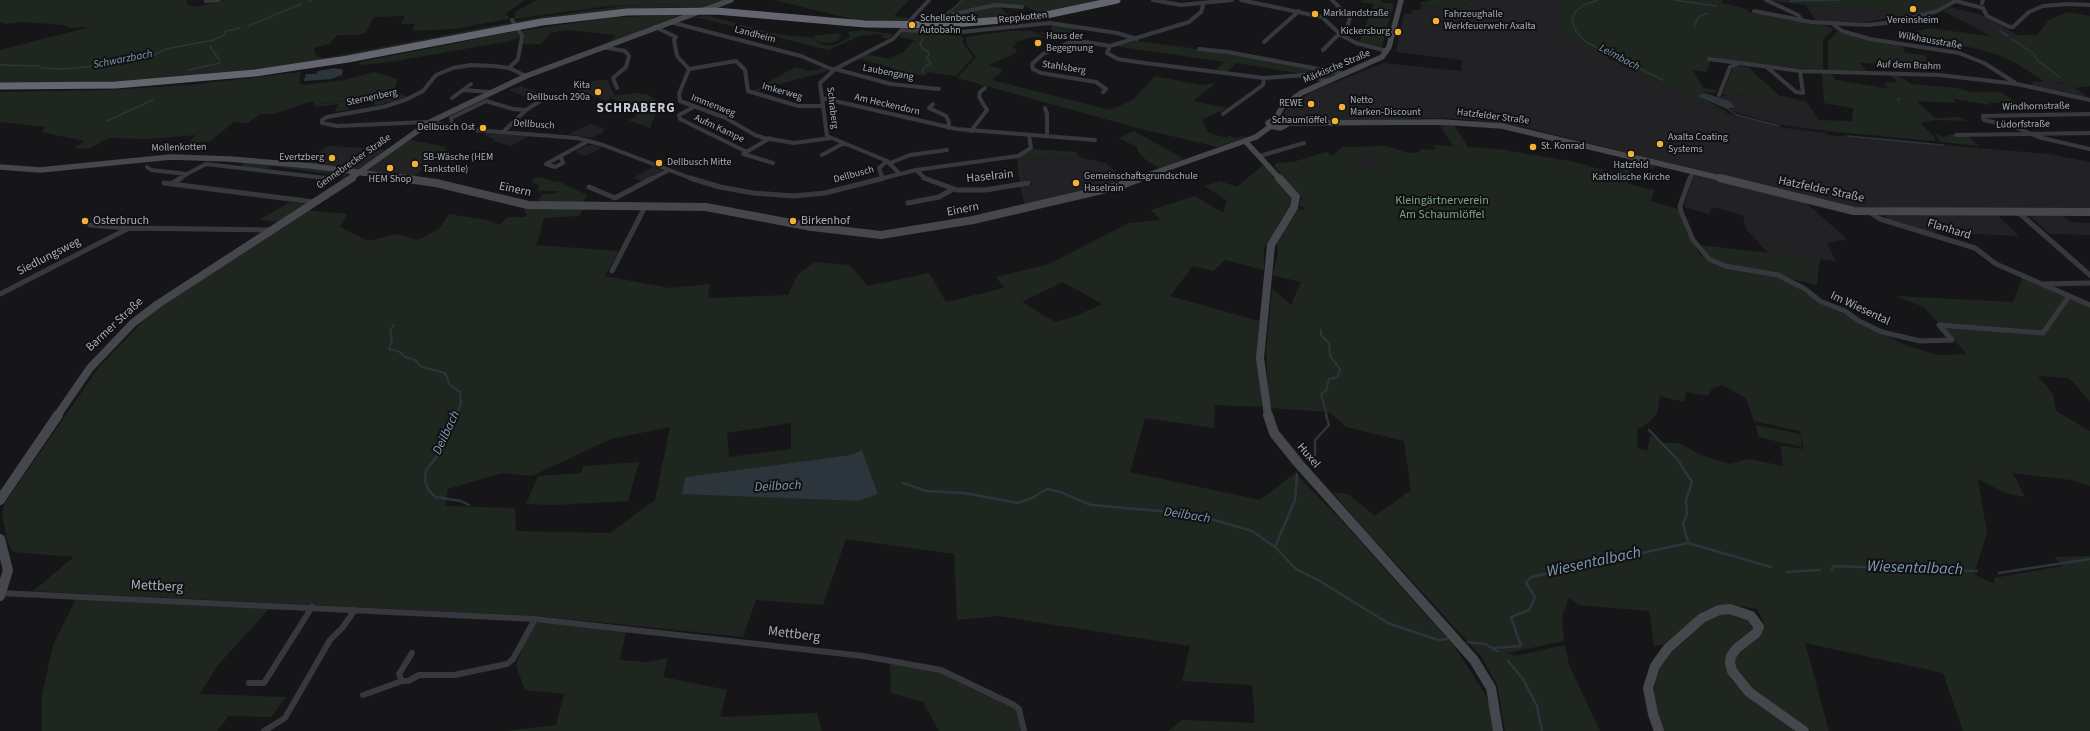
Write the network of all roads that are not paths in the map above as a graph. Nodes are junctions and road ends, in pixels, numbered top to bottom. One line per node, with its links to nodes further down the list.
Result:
1 (219, 0): 13 (street)
2 (732, 0): 21 (main road, Gennebrecker Straße)
3 (929, 0): 24 (street, Schraberg)
4 (1107, 0): 22 (highway)
5 (1117, 0): 22 (highway)
6 (1153, 0): 14 (street)
7 (1232, 0): 14 (street)
8 (1241, 0): 17 (street)
9 (1332, 0): 27 (street)
10 (1401, 0): 34 (main road, Märkische Straße)
11 (1766, 0): 20 (street)
12 (1957, 0): 15 (street); 23 (street)
13 (206, 1)
14 (1201, 3): 28 (street)
15 (2090, 5)
16 (1022, 7): 26 (street)
17 (1299, 11): 27 (street); 29 (street)
18 (1754, 12): 20 (street)
19 (512, 21): 37 (street)
20 (1803, 21): 23 (street)
21 (670, 22): 25 (main road, Gennebrecker Straße); 40 (street, Landheim)
22 (953, 24): 24 (highway)
23 (1834, 25): 47 (street, Wilkhausstraße)
24 (900, 26): 26 (street, Reppkotten); 40 (street, Schraberg); 48 (highway)
25 (655, 27): 31 (main road, Gennebrecker Straße); 39 (street)
26 (942, 33): 28 (street, Reppkotten)
27 (1341, 35): 33 (street); 34 (street)
28 (1137, 39): 30 (street, Stahlsberg)
29 (1264, 42)
30 (1110, 46): 44 (street); 54 (street, Stahlsberg)
31 (602, 47): 43 (main road, Gennebrecker Straße); 49 (street)
32 (1199, 49): 42 (street)
33 (1323, 50)
34 (1387, 51): 42 (main road, Märkische Straße)
35 (1709, 59): 36 (street, Auf dem Brahm)
36 (1740, 64): 38 (street, Auf dem Brahm); 55 (street)
37 (509, 68): 43 (street, Sternenberg); 68 (street, Sternenberg)
38 (1768, 68): 41 (street, Auf dem Brahm); 41 (street)
39 (689, 69): 61 (street, Imkerweg); 62 (street, Immenweg)
40 (834, 70): 51 (street, Laubengang); 58 (street, Schraberg)
41 (1800, 71): 47 (street, Auf dem Brahm)
42 (1346, 74): 45 (main road, Märkische Straße)
43 (526, 76): 53 (main road, Gennebrecker Straße)
44 (1264, 78): 45 (street); 65 (street)
45 (1327, 82): 67 (main road, Märkische Straße)
46 (471, 84): 52 (street)
47 (2017, 84): 59 (street, Wilkhausstraße)
48 (0, 85)
49 (617, 88)
50 (985, 88): 73 (street)
51 (939, 89)
52 (463, 90): 53 (street, Gennebrecker Straße); 56 (street)
53 (491, 92): 68 (main road, Gennebrecker Straße)
54 (1103, 92)
55 (1719, 95)
56 (452, 98)
57 (545, 98): 64 (street, Dellbusch)
58 (822, 98): 61 (street, Schraberg); 72 (street, Am Heckendorn)
59 (2090, 100)
60 (933, 104): 72 (street, Am Heckendorn)
61 (822, 106): 81 (street, Schraberg)
62 (692, 108): 80 (street, Immenweg); 89 (street, Aufm Kampe)
63 (1045, 108): 79 (street)
64 (526, 110): 69 (street, Dellbusch); 74 (street, Dellbusch)
65 (1223, 114)
66 (2090, 114): 78 (street, Windhornstraße)
67 (1275, 120): 70 (main road); 71 (main road, Märkische Straße)
68 (430, 122): 74 (street, Dellbusch); 102 (main road, Gennebrecker Straße)
69 (452, 122)
70 (1286, 123): 71 (main road); 99 (main road, Hatzfelder Straße)
71 (1271, 126): 84 (main road, Einern)
72 (948, 128): 73 (street, Am Heckendorn)
73 (971, 131): 76 (street, Am Heckendorn)
74 (503, 132): 82 (street, Dellbusch)
75 (2090, 134): 78 (street, Lüdorfstraße)
76 (1029, 135): 79 (street, Am Heckendorn); 98 (street, Dellbusch)
77 (1956, 135): 78 (street, Lüdorfstraße)
78 (2031, 135): 87 (street)
79 (1047, 136): 83 (street, Am Heckendorn)
80 (770, 138): 81 (street, Immenweg); 89 (street, Aufm Kampe)
81 (831, 138): 85 (street, Schraberg)
82 (588, 140): 92 (street); 97 (street, Dellbusch)
83 (1095, 140)
84 (1246, 141): 91 (main road, Huxel); 112 (main road, Einern)
85 (844, 143): 90 (street, Schraberg); 93 (street, Schraberg)
86 (1304, 143): 91 (street)
87 (2090, 149)
88 (947, 150): 93 (street)
89 (747, 152): 94 (street, Aufm Kampe)
90 (822, 155)
91 (1260, 156): 138 (main road, Huxel)
92 (561, 157)
93 (889, 162): 100 (street, Schraberg); 103 (street)
94 (773, 163)
95 (0, 167): 102 (main road, Mollenkotten)
96 (147, 167): 101 (street)
97 (669, 170): 103 (street, Dellbusch); 108 (street)
98 (916, 170): 100 (street, Dellbusch); 109 (street, Haselrain)
99 (1693, 171): 113 (main road, Hatzfelder Straße); 124 (street, Im Wiesental)
100 (899, 173): 103 (street, Dellbusch)
101 (187, 174): 104 (street, Gennebrecker Straße); 107 (street, Gennebrecker Straße)
102 (358, 174): 110 (main road, Gennebrecker Straße); 112 (main road, Einern)
103 (882, 177)
104 (333, 179)
105 (164, 183): 107 (street, Gennebrecker Straße)
106 (1028, 183): 109 (street, Haselrain)
107 (171, 184): 110 (street, Gennebrecker Straße)
108 (589, 187)
109 (953, 189): 111 (street, Haselrain)
110 (314, 202): 118 (main road, Barmer Straße)
111 (908, 203)
112 (646, 205): 119 (street)
113 (1868, 211): 114 (main road, Hatzfelder Straße); 122 (street, Flanhard)
114 (2018, 212): 115 (main road, Hatzfelder Straße); 120 (street)
115 (2090, 212)
116 (90, 224): 117 (street, Siedlungsweg)
117 (129, 228): 118 (street, Siedlungsweg); 123 (street, Siedlungsweg)
118 (271, 230): 126 (main road, Barmer Straße)
119 (612, 271)
120 (2090, 276)
121 (2090, 283): 122 (street, Flanhard)
122 (2043, 284): 124 (street, Flanhard)
123 (0, 294)
124 (2069, 296): 125 (street, Flanhard)
125 (2090, 305)
126 (0, 500)
127 (0, 539): 128 (main road)
128 (0, 594): 129 (street, Mettberg)
129 (312, 607): 130 (street, Mettberg); 134 (street)
130 (355, 610): 131 (street, Mettberg); 136 (street)
131 (534, 619): 133 (street); 137 (street, Mettberg)
132 (412, 653): 133 (street)
133 (402, 681): 135 (street)
134 (249, 683)
135 (363, 695)
136 (264, 731)
137 (1024, 731)
138 (1498, 731)
139 (1659, 731): 140 (main road)
140 (1804, 731)

